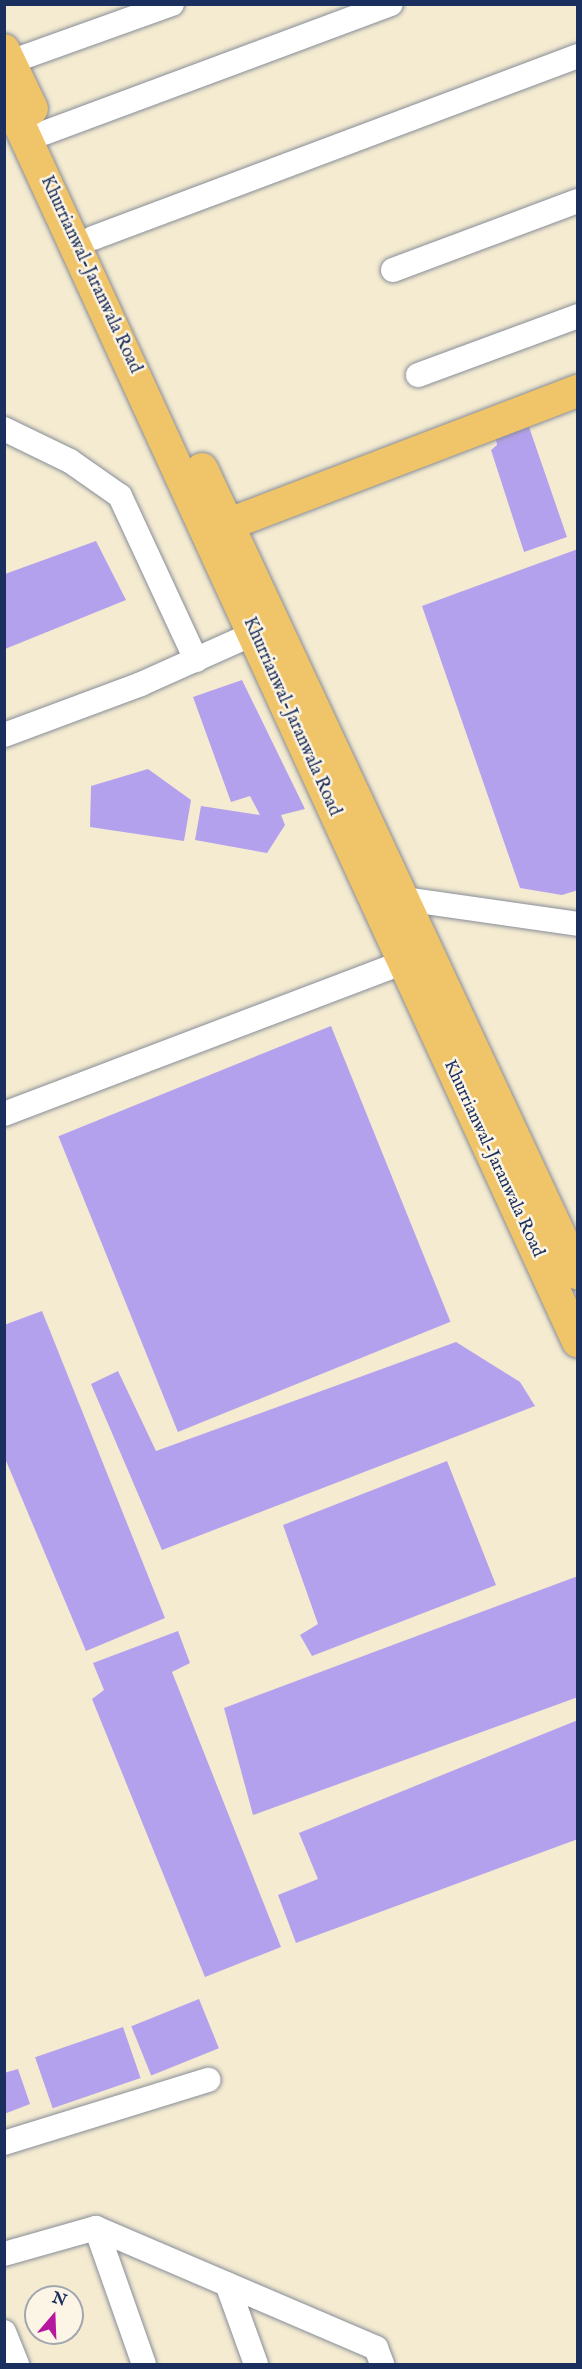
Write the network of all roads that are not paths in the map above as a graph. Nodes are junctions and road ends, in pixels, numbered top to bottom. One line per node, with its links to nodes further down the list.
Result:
1 (172, 4): 4 (street)
2 (391, 4): 5 (street)
3 (578, 56): 7 (street)
4 (6, 68): 5 (main road, Khurrianwal-Jaranwala Road); 13 (main road, Khurrianwal-Jaranwala Road)
5 (44, 133): 7 (main road, Khurrianwal-Jaranwala Road)
6 (578, 201): 8 (street)
7 (93, 238): 13 (main road, Khurrianwal-Jaranwala Road)
8 (393, 270)
9 (578, 316): 10 (street)
10 (418, 375)
11 (578, 391): 13 (main road)
12 (4, 429): 15 (street)
13 (218, 528): 14 (main road, Khurrianwal-Jaranwala Road); 17 (main road, Khurrianwal-Jaranwala Road)
14 (255, 633): 15 (street); 19 (main road, Khurrianwal-Jaranwala Road)
15 (196, 660): 16 (street)
16 (4, 735)
17 (405, 898): 18 (street); 19 (main road, Khurrianwal-Jaranwala Road)
18 (578, 924)
19 (416, 958): 20 (street); 21 (main road, Khurrianwal-Jaranwala Road); 22 (main road, Khurrianwal-Jaranwala Road)
20 (4, 1114)
21 (578, 1274)
22 (578, 1342)
23 (208, 2080): 24 (street)
24 (4, 2143)
25 (96, 2228): 26 (street); 27 (street); 30 (street)
26 (4, 2254)
27 (227, 2284): 31 (street); 32 (street)
28 (4, 2332): 29 (street)
29 (17, 2364)
30 (144, 2364)
31 (256, 2364)
32 (382, 2364)

